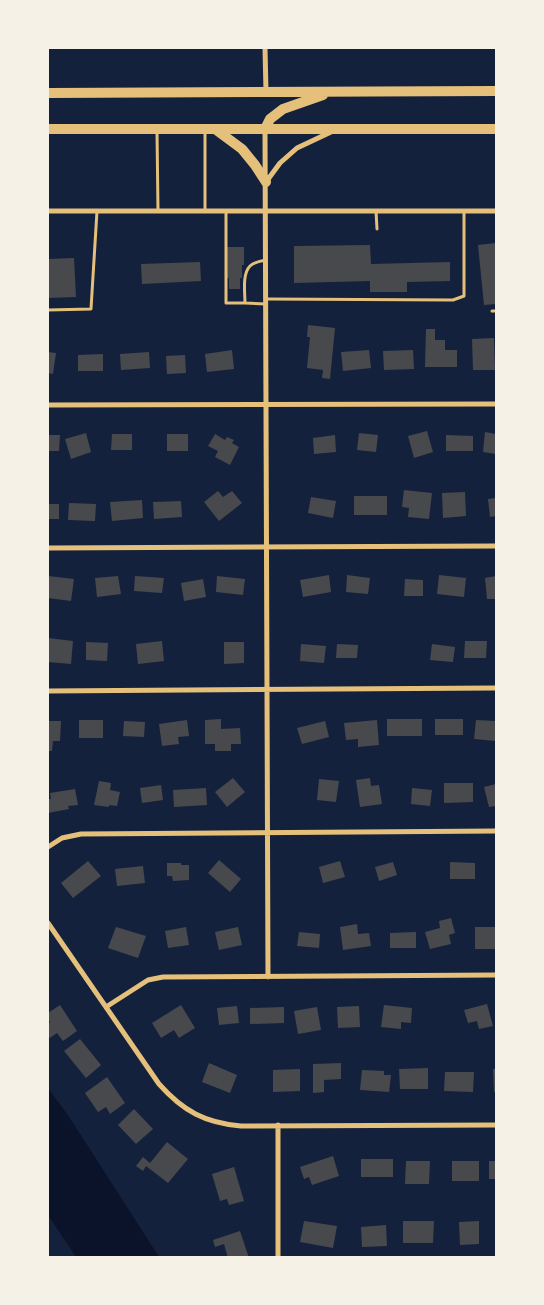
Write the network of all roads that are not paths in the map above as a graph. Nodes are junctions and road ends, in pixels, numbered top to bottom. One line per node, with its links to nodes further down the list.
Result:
1 (265, 48): 3 (street)
2 (496, 91): 4 (main road)
3 (266, 92): 4 (main road); 5 (main road)
4 (331, 92): 9 (main road)
5 (48, 93)
6 (48, 129): 7 (main road)
7 (157, 129): 8 (main road); 17 (lane)
8 (210, 129): 9 (main road); 12 (main road); 13 (lane)
9 (265, 129): 11 (main road); 12 (street)
10 (496, 129): 11 (main road)
11 (335, 130): 12 (street)
12 (266, 182): 15 (street)
13 (205, 210): 14 (street); 17 (street)
14 (226, 210): 15 (street); 25 (lane)
15 (266, 210): 18 (street); 23 (street)
16 (97, 211): 17 (street); 21 (street); 26 (lane)
17 (158, 211)
18 (376, 211): 19 (street); 22 (lane)
19 (464, 211): 20 (street); 24 (lane)
20 (496, 211)
21 (48, 212)
22 (377, 229)
23 (266, 260): 24 (street); 25 (lane)
24 (266, 302): 25 (lane); 28 (street)
25 (245, 303)
26 (48, 310)
27 (48, 404): 28 (street)
28 (267, 404): 29 (street); 31 (street)
29 (496, 404)
30 (496, 546): 31 (street)
31 (267, 547): 32 (street); 34 (street)
32 (48, 548)
33 (496, 688): 34 (street)
34 (268, 690): 35 (street); 37 (street)
35 (48, 691)
36 (496, 831): 37 (street)
37 (268, 833): 38 (street); 41 (street)
38 (48, 847)
39 (48, 923): 42 (street)
40 (496, 975): 41 (street)
41 (268, 977): 42 (street)
42 (106, 1007): 43 (street)
43 (278, 1125): 44 (street); 45 (street)
44 (496, 1125)
45 (278, 1258)

